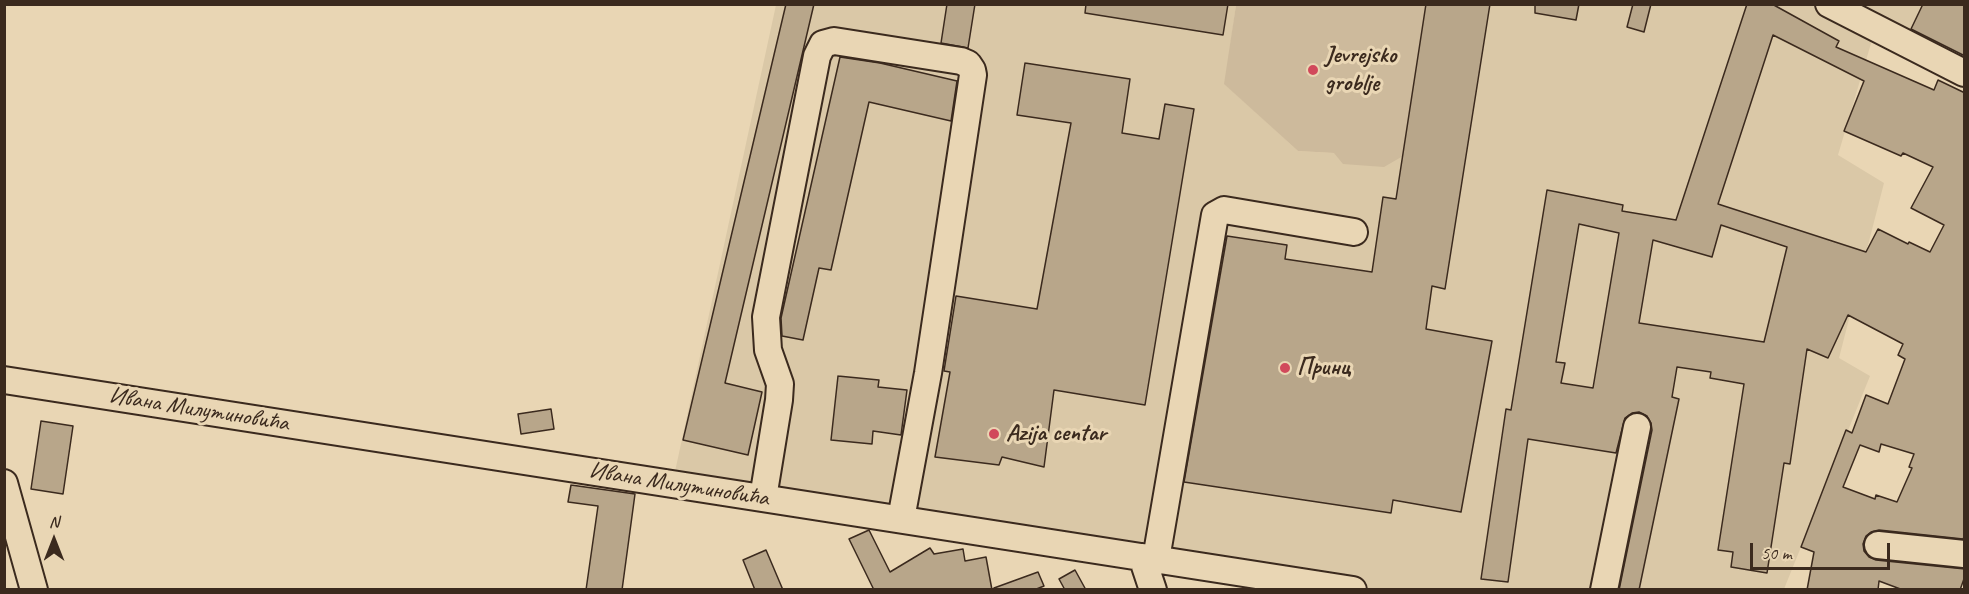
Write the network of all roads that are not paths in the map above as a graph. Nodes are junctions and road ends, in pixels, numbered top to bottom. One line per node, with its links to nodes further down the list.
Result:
1 (1829, 4): 2 (street)
2 (1965, 73)
3 (1354, 232): 11 (street)
4 (4, 380): 7 (street, Ивана Милутиновића)
5 (1637, 427): 16 (street)
6 (5, 486): 13 (street)
7 (763, 498): 8 (street, Ивана Милутиновића); 8 (street)
8 (901, 519): 11 (street, Ивана Милутиновића)
9 (1878, 545): 10 (street)
10 (1965, 554)
11 (1149, 558): 12 (street, Ивана Милутиновића); 14 (street)
12 (1313, 586): 15 (street, Ивана Милутиновића)
13 (34, 590)
14 (1153, 590)
15 (1353, 590)
16 (1604, 590)

